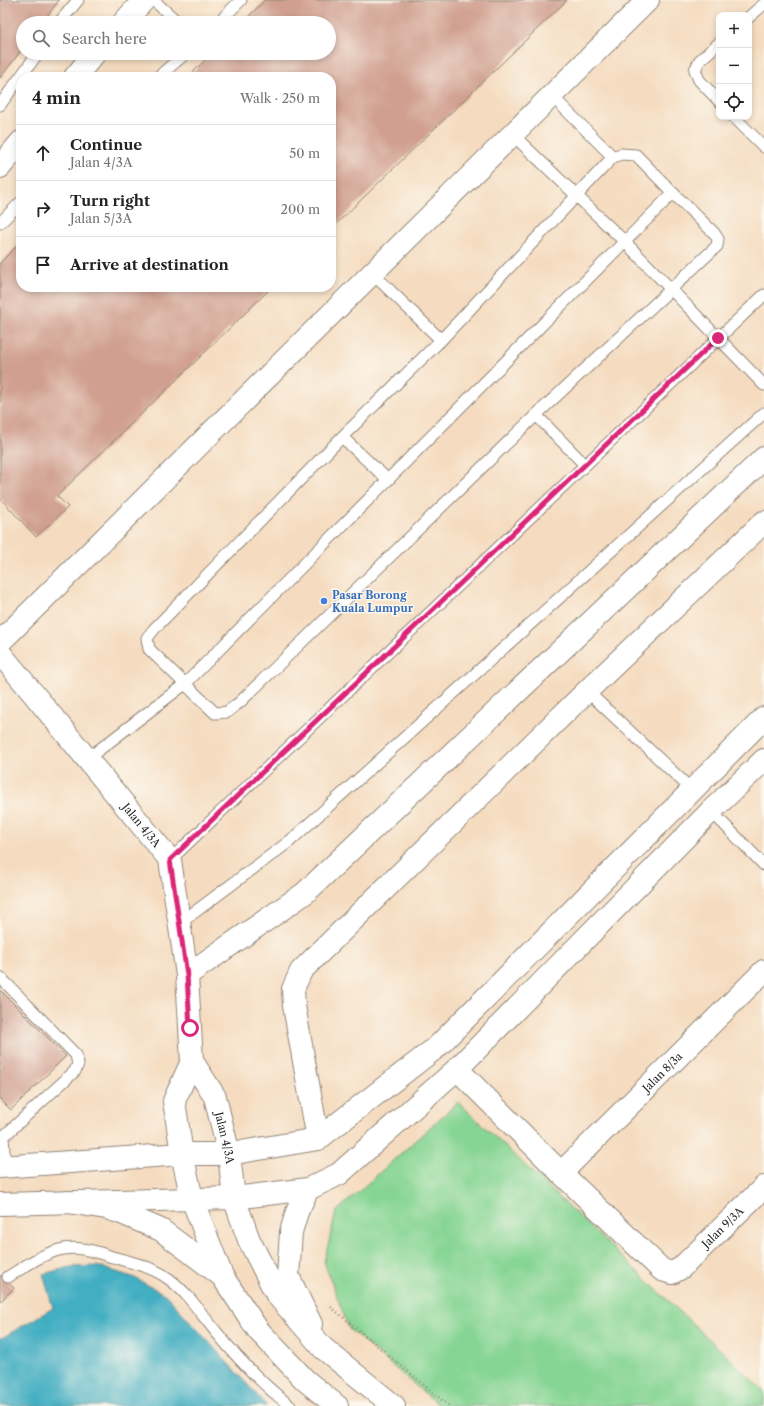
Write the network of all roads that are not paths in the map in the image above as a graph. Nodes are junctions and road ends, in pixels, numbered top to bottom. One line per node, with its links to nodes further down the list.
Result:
1 (78, 0): 8 (lane)
2 (144, 0): 9 (street)
3 (153, 0): 10 (lane)
4 (241, 0): 11 (lane)
5 (648, 0): 20 (street)
6 (764, 4): 7 (lane)
7 (752, 14)
8 (65, 16)
9 (129, 16)
10 (171, 16)
11 (225, 16)
12 (716, 47): 21 (lane)
13 (33, 60): 16 (lane)
14 (89, 60): 17 (street)
15 (178, 60): 18 (lane)
16 (24, 72)
17 (79, 72)
18 (164, 72)
19 (16, 83): 22 (lane)
20 (552, 96): 24 (street); 27 (lane)
21 (716, 98)
22 (0, 105)
23 (737, 120): 26 (lane)
24 (512, 134): 30 (lane); 34 (street)
25 (16, 148): 28 (street)
26 (764, 148)
27 (613, 157): 29 (lane); 30 (lane)
28 (0, 167)
29 (673, 193): 33 (lane); 35 (lane)
30 (577, 194): 33 (lane); 38 (lane)
31 (16, 207): 32 (lane)
32 (0, 223)
33 (625, 242): 35 (lane); 45 (lane)
34 (372, 273): 38 (lane); 47 (street)
35 (671, 288): 37 (lane); 41 (lane)
36 (764, 295): 37 (lane)
37 (718, 338): 39 (lane); 44 (lane)
38 (441, 340): 42 (lane)
39 (764, 385)
40 (764, 413): 58 (lane)
41 (536, 415): 44 (lane); 49 (lane)
42 (342, 437): 45 (lane); 49 (lane)
43 (764, 458): 60 (street)
44 (585, 465): 56 (lane)
45 (388, 480): 49 (lane)
46 (764, 522): 50 (street)
47 (0, 642)
48 (0, 653): 52 (street, Jalan 4/3A)
49 (185, 684): 52 (lane)
50 (587, 691): 54 (lane); 64 (street)
51 (764, 718): 54 (street)
52 (87, 759): 56 (street, Jalan 4/3A)
53 (764, 760): 55 (street)
54 (692, 790): 64 (street)
55 (711, 811): 57 (lane); 63 (street)
56 (170, 860): 58 (street)
57 (764, 865)
58 (180, 923): 60 (street)
59 (764, 971): 68 (street, Jalan 8/3a)
60 (187, 975): 62 (street)
61 (0, 977): 67 (lane)
62 (192, 1062): 65 (street); 66 (street, Jalan 4/3A)
63 (457, 1068): 68 (street); 70 (street)
64 (318, 1139): 66 (street)
65 (182, 1154): 66 (street); 67 (street); 72 (street)
66 (228, 1154): 71 (street, Jalan 4/3A)
67 (2, 1166)
68 (561, 1173): 69 (street, Jalan 9/3A)
69 (764, 1187)
70 (308, 1189): 71 (street); 77 (street)
71 (234, 1198): 72 (street); 77 (street, Jalan 4/3A)
72 (192, 1199): 73 (street); 75 (street)
73 (68, 1202): 74 (street); 75 (street)
74 (0, 1204)
75 (222, 1276): 79 (street)
76 (8, 1277): 78 (lane)
77 (323, 1348): 80 (street, Jalan 4/3A)
78 (290, 1406)
79 (337, 1406)
80 (394, 1406)

